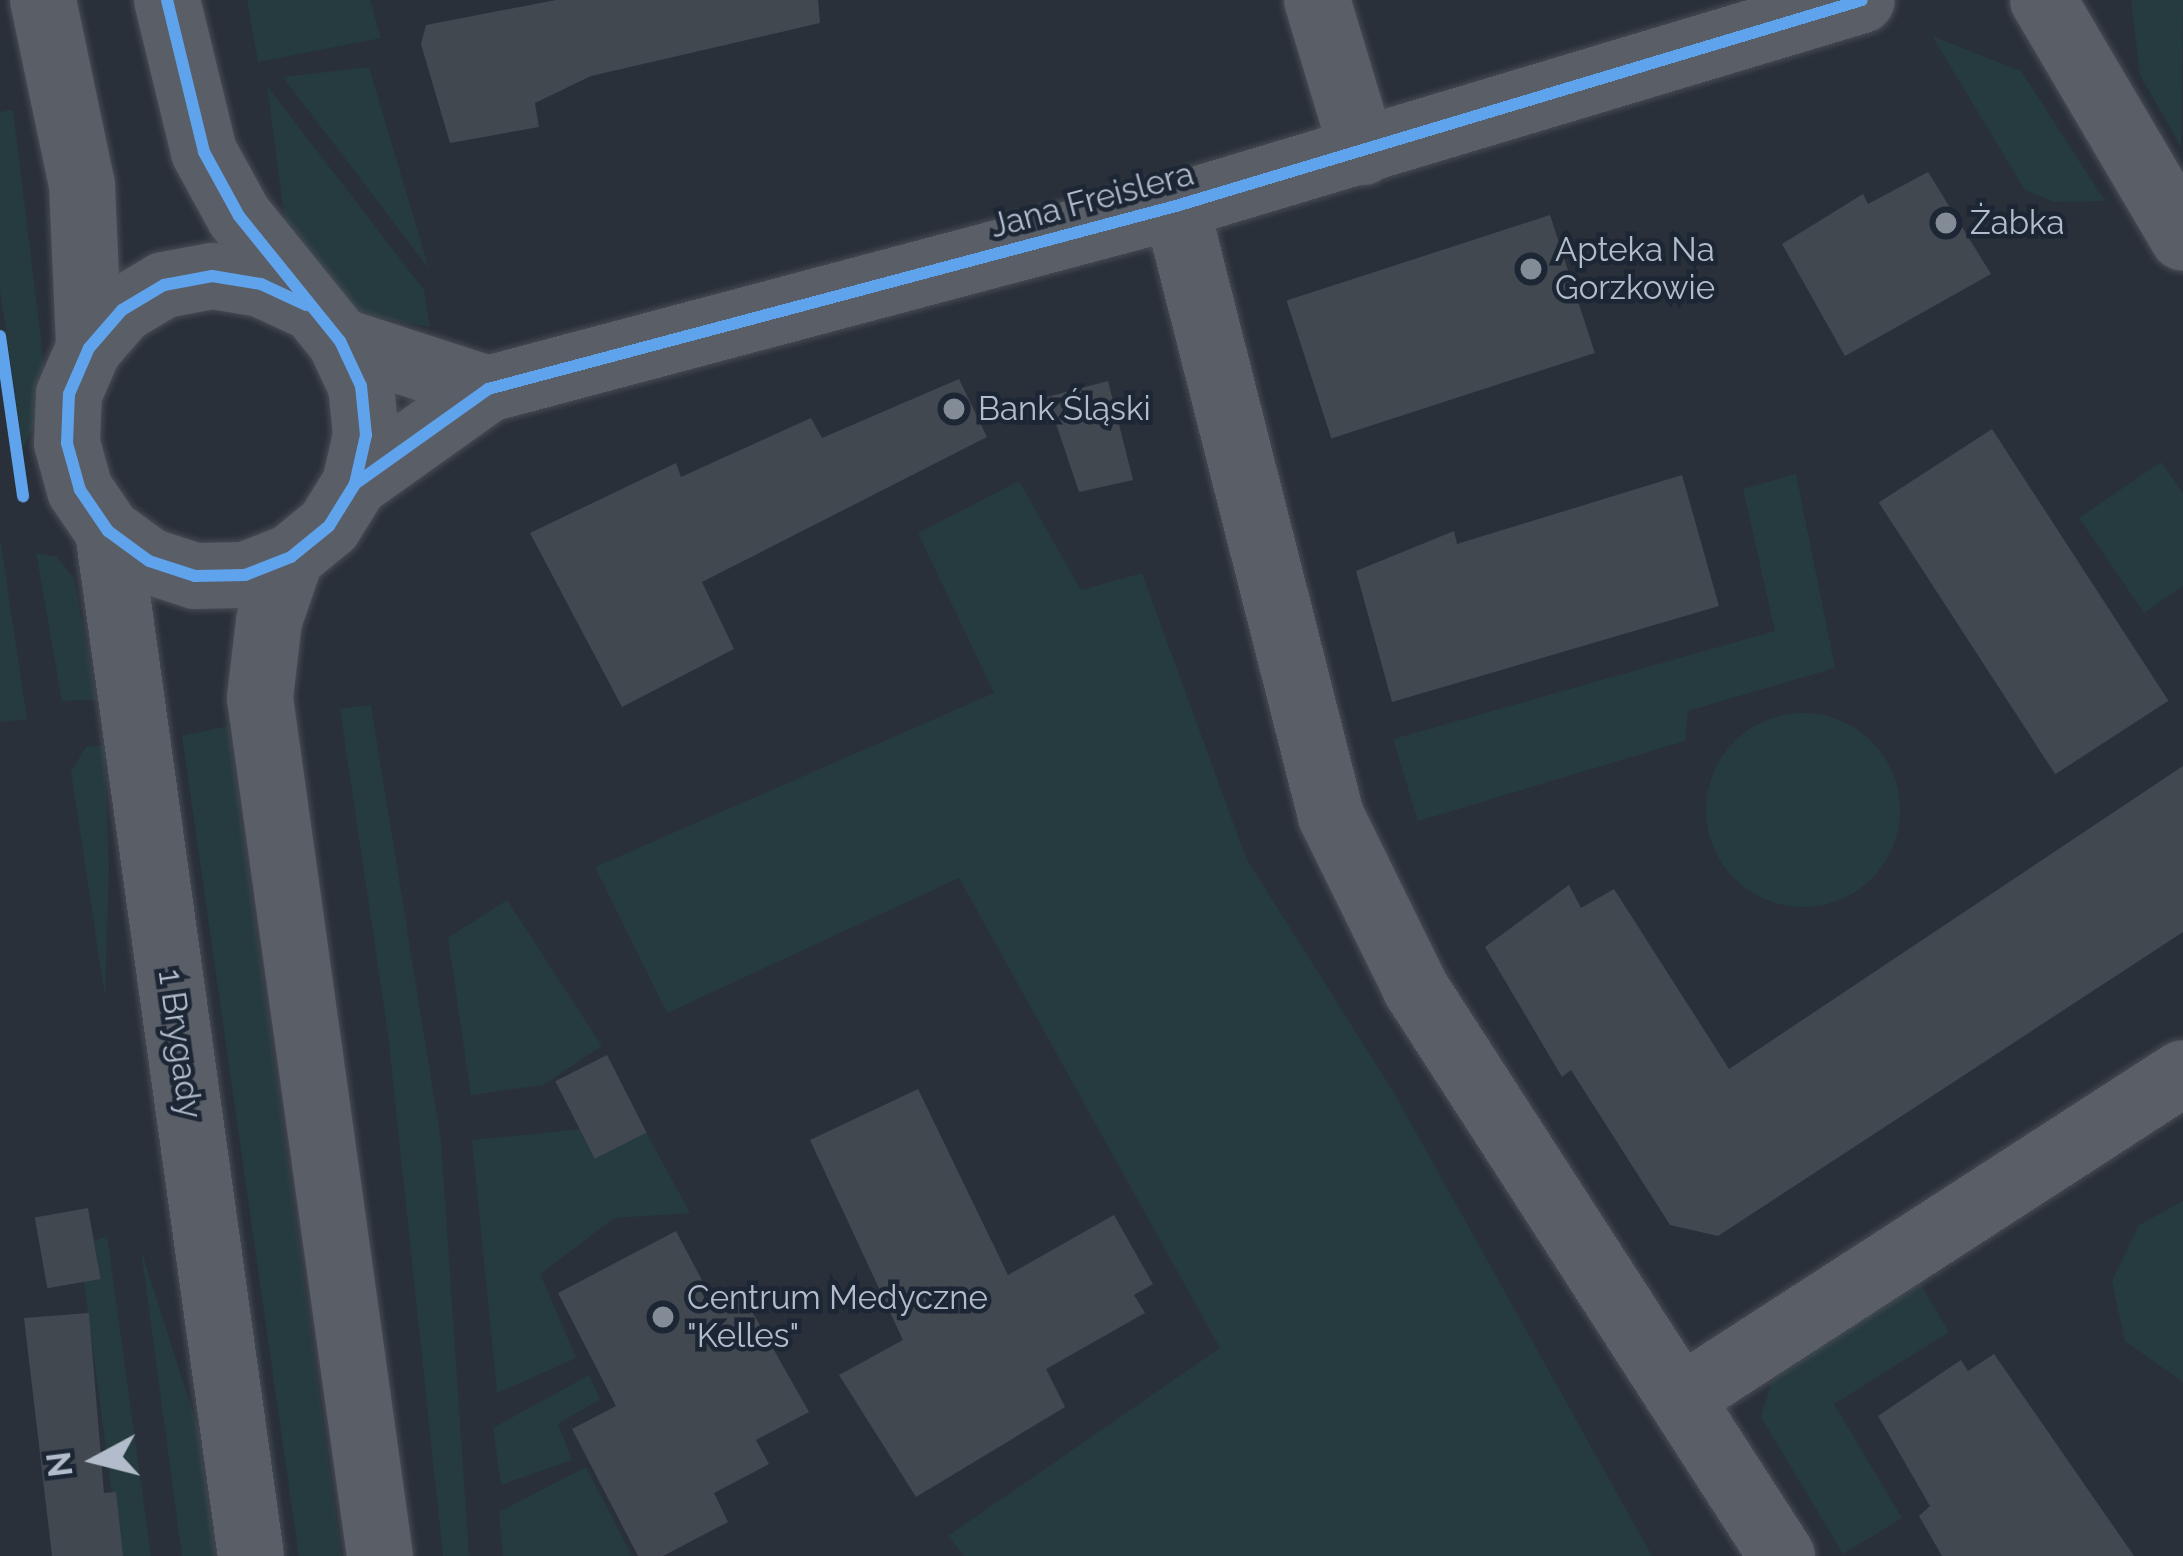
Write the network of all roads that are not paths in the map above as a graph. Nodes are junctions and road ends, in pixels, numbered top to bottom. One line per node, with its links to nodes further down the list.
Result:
1 (43, 0): 10 (street)
2 (166, 0): 9 (street)
3 (1317, 0): 6 (street)
4 (1862, 0): 6 (street, Jana Freislera)
5 (2043, 0): 8 (street)
6 (1363, 152): 7 (street, Jana Freislera)
7 (1176, 206): 11 (street, Jana Freislera); 16 (street)
8 (2183, 238)
9 (323, 323): 10 (street); 11 (street); 12 (street)
10 (89, 347): 13 (street)
11 (488, 389): 12 (street, Jana Freislera)
12 (355, 484): 14 (street)
13 (108, 531): 14 (street); 17 (street, 1 Brygady)
14 (291, 557): 18 (street)
15 (2183, 1073): 16 (street)
16 (1684, 1396): 19 (street)
17 (250, 1556)
18 (380, 1556)
19 (1782, 1556)

